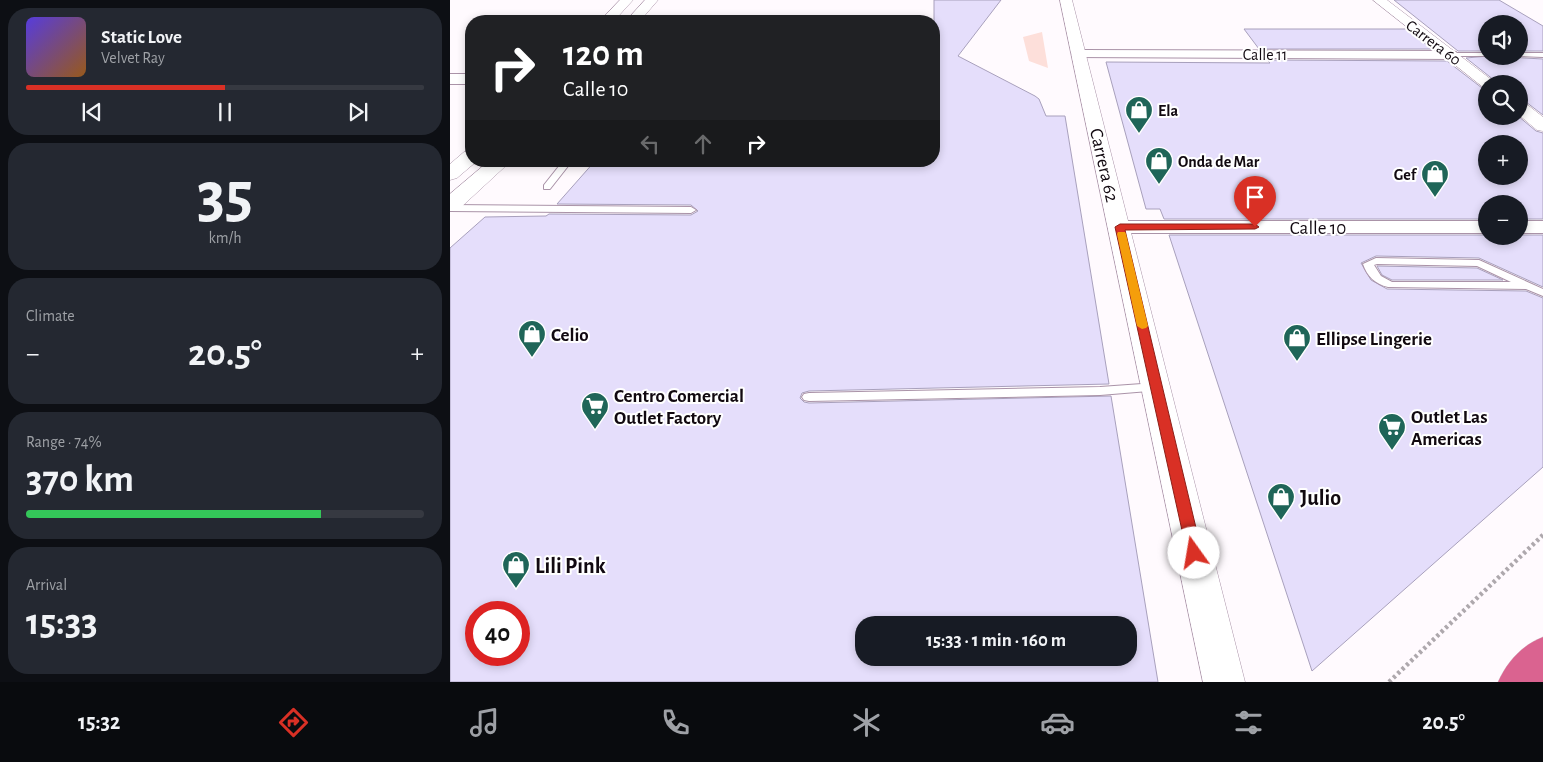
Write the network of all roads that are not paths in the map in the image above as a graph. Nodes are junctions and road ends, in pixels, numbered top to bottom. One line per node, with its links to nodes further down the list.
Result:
1 (627, 0): 5 (street)
2 (652, 0): 6 (street)
3 (1066, 0): 7 (street, Carrera 62)
4 (1379, 0): 8 (street, Carrera 60)
5 (613, 15)
6 (638, 15)
7 (1079, 54): 8 (street, Calle 11); 27 (street, Carrera 62)
8 (1451, 54): 9 (lane); 12 (street, Carrera 60)
9 (1478, 54)
10 (1528, 55): 11 (lane)
11 (1543, 55)
12 (1478, 75)
13 (450, 79): 14 (street)
14 (465, 79)
15 (1528, 114): 16 (street)
16 (1543, 126)
17 (465, 161): 20 (street)
18 (494, 167): 22 (street)
19 (563, 167): 21 (lane)
20 (450, 174)
21 (547, 187)
22 (450, 207): 23 (lane)
23 (691, 210)
24 (1478, 226): 27 (street, Calle 10)
25 (1528, 226): 26 (street)
26 (1543, 226)
27 (1120, 227): 30 (street, Carrera 62)
28 (1528, 286): 28 (lane); 29 (lane)
29 (1543, 293)
30 (1156, 388): 31 (lane); 33 (street, Carrera 62)
31 (809, 397)
32 (1543, 656): 34 (highway)
33 (1224, 682)
34 (1519, 682)

